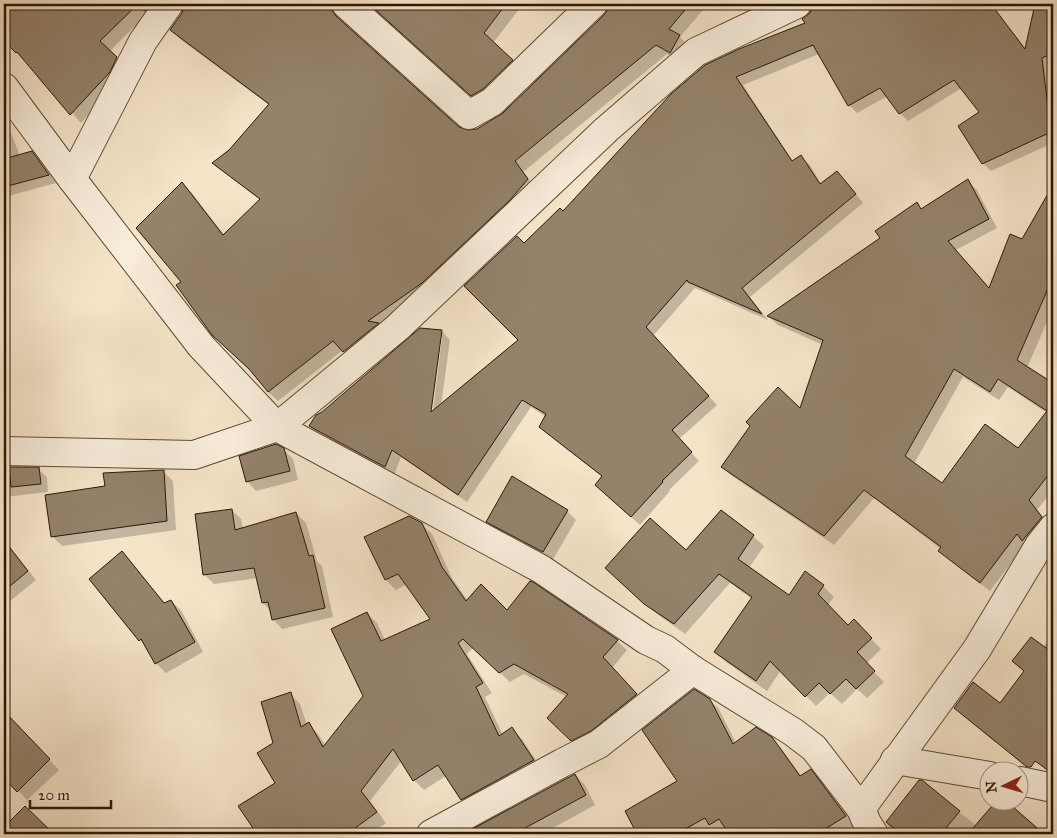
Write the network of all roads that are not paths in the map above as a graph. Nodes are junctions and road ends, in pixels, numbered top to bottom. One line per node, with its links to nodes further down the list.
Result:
1 (169, 4): 6 (street)
2 (346, 4): 3 (street)
3 (593, 4)
4 (796, 4): 7 (street)
5 (4, 87): 6 (street)
6 (72, 180): 7 (street)
7 (277, 427): 8 (street); 10 (street)
8 (4, 451)
9 (1053, 528): 11 (street)
10 (693, 670): 15 (street); 16 (street)
11 (895, 760): 12 (street); 15 (street)
12 (980, 774)
13 (1030, 783): 14 (street)
14 (1053, 788)
15 (864, 825)
16 (431, 834)

